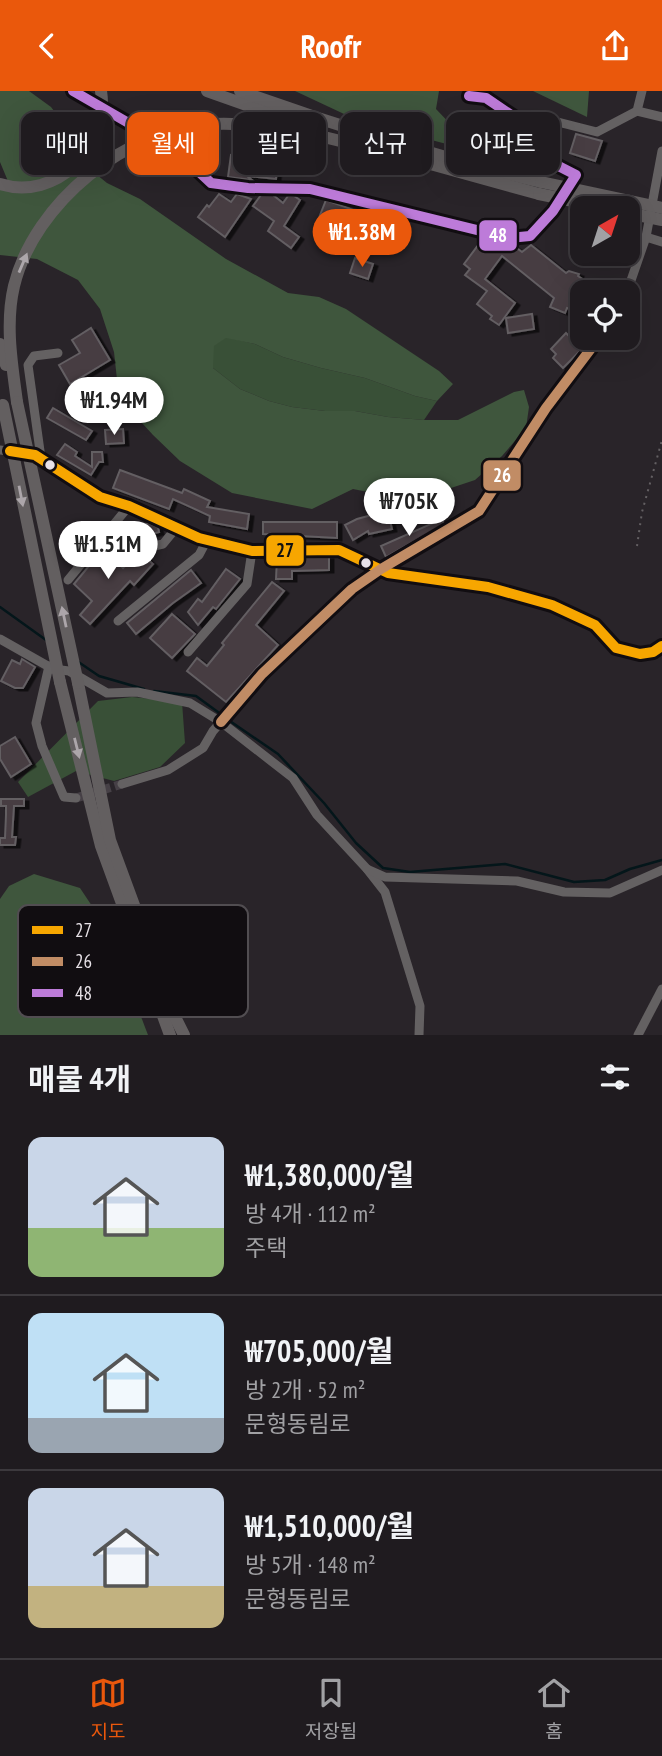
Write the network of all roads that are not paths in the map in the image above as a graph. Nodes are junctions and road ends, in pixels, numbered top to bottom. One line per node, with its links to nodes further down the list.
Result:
1 (73, 91): 8 (street)
2 (101, 91): 22 (highway)
3 (206, 91): 16 (highway)
4 (240, 91): 10 (highway)
5 (255, 91): 11 (highway)
6 (642, 91): 9 (street)
7 (469, 96): 12 (street)
8 (86, 100)
9 (637, 111): 13 (street); 15 (street)
10 (299, 112)
11 (300, 112)
12 (507, 112)
13 (662, 117)
14 (326, 121): 23 (highway)
15 (560, 123)
16 (340, 138)
17 (340, 142): 35 (highway, one-way to 17)
18 (662, 151): 28 (street)
19 (432, 164): 23 (highway)
20 (560, 167): 21 (street)
21 (202, 175)
22 (0, 184)
23 (540, 188): 24 (highway, bridge); 25 (highway, bridge)
24 (570, 197)
25 (662, 208)
26 (640, 215): 27 (highway, bridge)
27 (662, 220)
28 (646, 237): 29 (street); 30 (street)
29 (662, 241)
30 (631, 280)
31 (0, 344): 35 (highway)
32 (590, 350): 43 (street)
33 (58, 352): 37 (street)
34 (1, 401): 55 (highway, one-way to 55, bridge)
35 (17, 403): 56 (highway, one-way to 35, bridge)
36 (0, 450): 37 (street)
37 (41, 459): 38 (street)
38 (129, 506): 39 (street); 44 (street)
39 (177, 527): 40 (street); 42 (street)
40 (207, 540): 41 (street); 45 (street)
41 (252, 551): 43 (street); 48 (street)
42 (120, 554)
43 (381, 569): 47 (street); 50 (street)
44 (68, 580)
45 (118, 621)
46 (0, 639): 49 (street)
47 (662, 646)
48 (188, 652)
49 (49, 666): 50 (street); 52 (street)
50 (220, 722): 51 (street); 53 (street)
51 (122, 784)
52 (76, 798)
53 (367, 869): 54 (street); 62 (street)
54 (662, 870)
55 (123, 905)
56 (134, 905)
57 (662, 989): 63 (street)
58 (164, 1017): 60 (highway, one-way to 60, bridge)
59 (175, 1017): 61 (highway, one-way to 59, bridge)
60 (170, 1035)
61 (184, 1035)
62 (419, 1035)
63 (638, 1035)

